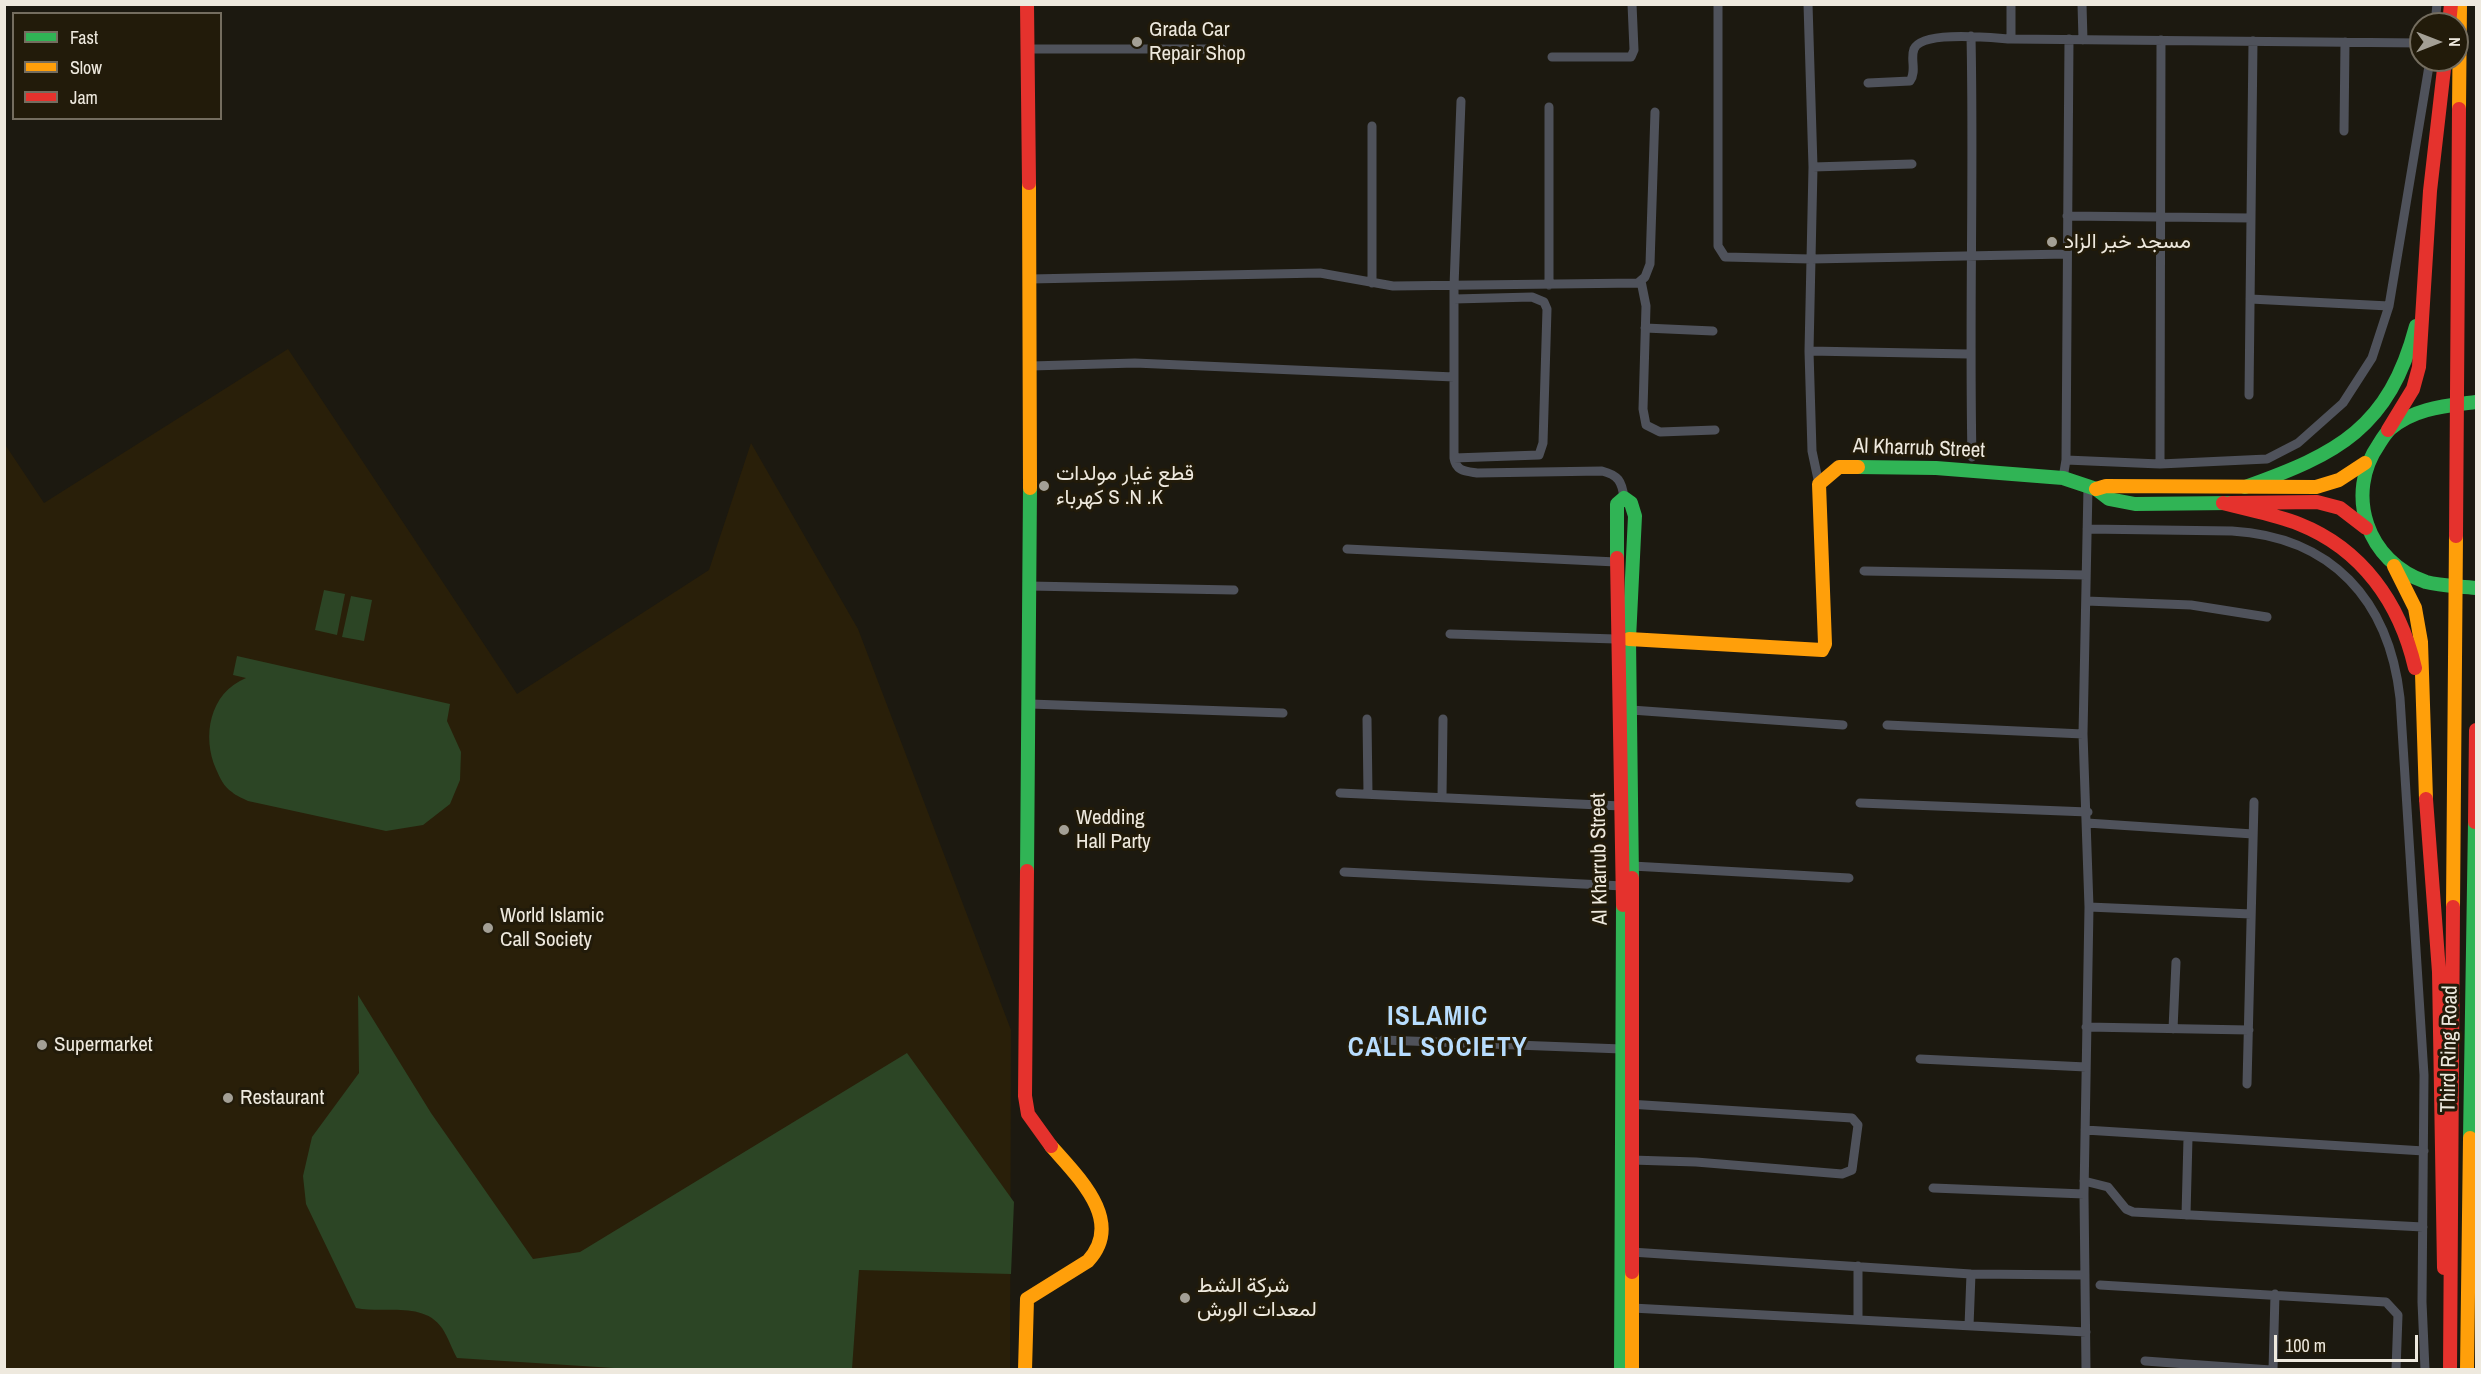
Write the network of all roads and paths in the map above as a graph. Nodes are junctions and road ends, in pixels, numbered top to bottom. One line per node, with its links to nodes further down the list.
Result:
1 (1027, 4): 16 (main road)
2 (1632, 4): 18 (street)
3 (1718, 4): 35 (street)
4 (1808, 4): 28 (street)
5 (2011, 4): 9 (street)
6 (2082, 4): 11 (street)
7 (2460, 4): 144 (main road)
8 (1971, 36): 9 (street); 21 (street); 33 (street)
9 (2011, 39): 10 (street)
10 (2069, 39): 11 (street); 29 (street)
11 (2083, 40): 12 (street)
12 (2161, 40): 13 (street); 30 (street)
13 (2253, 41): 14 (street); 31 (street)
14 (2345, 42): 15 (street); 26 (street)
15 (2409, 43)
16 (1027, 49): 17 (street); 36 (main road)
17 (1222, 49)
18 (1552, 57)
19 (2428, 72): 43 (street)
20 (2444, 72): 34 (main road)
21 (1868, 83)
22 (1461, 101): 40 (street)
23 (1549, 107): 39 (street)
24 (1655, 112): 37 (street)
25 (1372, 126): 38 (street)
26 (2344, 131)
27 (1912, 164): 28 (street)
28 (1813, 166): 35 (street)
29 (2067, 216): 30 (street); 32 (street)
30 (2160, 217): 31 (street); 58 (street)
31 (2251, 218): 42 (street)
32 (2067, 254): 33 (street); 56 (street)
33 (1973, 256): 35 (street); 47 (street)
34 (2427, 258): 52 (main road); 61 (main road)
35 (1811, 259): 46 (street)
36 (1030, 279): 38 (street); 48 (main road)
37 (1641, 281): 39 (street); 44 (street)
38 (1372, 283): 40 (street)
39 (1549, 285): 40 (street)
40 (1454, 286): 41 (street)
41 (1454, 299): 49 (street); 55 (street)
42 (2250, 299): 43 (street); 50 (street)
43 (2389, 306): 58 (street)
44 (1646, 328): 45 (street); 53 (street)
45 (1713, 331)
46 (1809, 351): 47 (street); 60 (street)
47 (1970, 354): 54 (street)
48 (1031, 366): 49 (street); 72 (main road)
49 (1454, 378): 55 (street)
50 (2249, 395)
51 (2476, 402): 52 (main road)
52 (2388, 429): 57 (main road)
53 (1715, 430)
54 (1972, 457)
55 (1454, 458): 63 (street)
56 (2066, 460): 58 (street); 59 (street)
57 (2366, 463): 61 (main road, Al Kharrub Street); 65 (main road)
58 (2160, 464)
59 (2063, 478): 60 (main road, Al Kharrub Street); 62 (main road, Al Kharrub Street)
60 (1819, 484): 78 (main road)
61 (2245, 487): 62 (main road, Al Kharrub Street)
62 (2092, 488): 64 (main road, Al Kharrub Street); 66 (street)
63 (1624, 498): 68 (main road, Al Kharrub Street); 78 (main road, Al Kharrub Street)
64 (2223, 502): 65 (main road, Al Kharrub Street); 84 (main road)
65 (2366, 528): 69 (main road)
66 (2087, 529): 71 (street); 117 (street)
67 (1347, 549): 68 (street)
68 (1616, 562): 78 (main road, Al Kharrub Street)
69 (2394, 566): 73 (main road); 84 (main road)
70 (1864, 571): 71 (street)
71 (2086, 575): 75 (street)
72 (1029, 586): 74 (street); 79 (main road)
73 (2476, 588)
74 (1234, 590)
75 (2086, 601): 76 (street); 88 (street)
76 (2267, 617)
77 (1450, 634): 78 (street)
78 (1622, 639): 80 (main road, Al Kharrub Street); 94 (main road, Al Kharrub Street)
79 (1030, 704): 81 (street); 137 (main road)
80 (1630, 710): 85 (street); 98 (main road, Al Kharrub Street)
81 (1283, 712)
82 (1367, 719): 90 (street)
83 (1443, 719): 91 (street)
84 (2423, 722): 144 (main road)
85 (1843, 725)
86 (1887, 725): 88 (street)
87 (2476, 730): 130 (main road, Third Ring Road)
88 (2083, 734): 95 (street)
89 (1340, 793): 90 (street)
90 (1368, 794): 91 (street)
91 (1442, 797): 94 (street)
92 (2254, 802): 97 (street)
93 (1860, 803): 95 (street)
94 (1621, 806): 101 (main road, Al Kharrub Street)
95 (2088, 812): 96 (street)
96 (2087, 823): 97 (street); 102 (street)
97 (2253, 834): 103 (street)
98 (1632, 866): 100 (street); 113 (main road, Al Kharrub Street)
99 (1344, 872): 101 (street)
100 (1849, 878)
101 (1623, 886): 109 (main road, Al Kharrub Street)
102 (2089, 907): 103 (street); 105 (street)
103 (2251, 914): 107 (street)
104 (2176, 962): 106 (street)
105 (2086, 1027): 106 (street); 111 (street)
106 (2173, 1029): 107 (street)
107 (2248, 1030): 112 (street)
108 (1383, 1040): 109 (street)
109 (1622, 1049): 113 (main road, Al Kharrub Street)
110 (1920, 1059): 111 (street)
111 (2086, 1067): 114 (street)
112 (2247, 1084)
113 (1627, 1104): 118 (main road, Al Kharrub Street); 118 (street); 138 (main road, Al Kharrub Street)
114 (2085, 1130): 115 (street); 119 (street)
115 (2188, 1138): 117 (street); 122 (street)
116 (2476, 1145): 130 (main road)
117 (2424, 1151): 123 (street)
118 (1631, 1160): 124 (main road, Al Kharrub Street)
119 (2084, 1181): 121 (street); 122 (street)
120 (1933, 1188): 121 (street)
121 (2084, 1194): 127 (street)
122 (2186, 1215): 123 (street)
123 (2423, 1227): 143 (street)
124 (1632, 1252): 125 (street); 131 (main road, Al Kharrub Street)
125 (1858, 1266): 126 (street); 132 (street)
126 (1971, 1274): 127 (street); 133 (street)
127 (2085, 1275): 134 (street)
128 (2100, 1285): 129 (street)
129 (2275, 1294): 141 (street); 142 (street)
130 (2468, 1296): 145 (main road, Third Ring Road)
131 (1632, 1308): 132 (street); 139 (main road, Al Kharrub Street)
132 (1858, 1320): 133 (street)
133 (1969, 1326): 134 (street)
134 (2086, 1332): 140 (street)
135 (2145, 1361): 136 (street)
136 (2207, 1367): 141 (street)
137 (1025, 1370)
138 (1621, 1370)
139 (1632, 1370)
140 (2086, 1370)
141 (2272, 1370)
142 (2396, 1370)
143 (2425, 1370)
144 (2450, 1370)
145 (2467, 1370)

